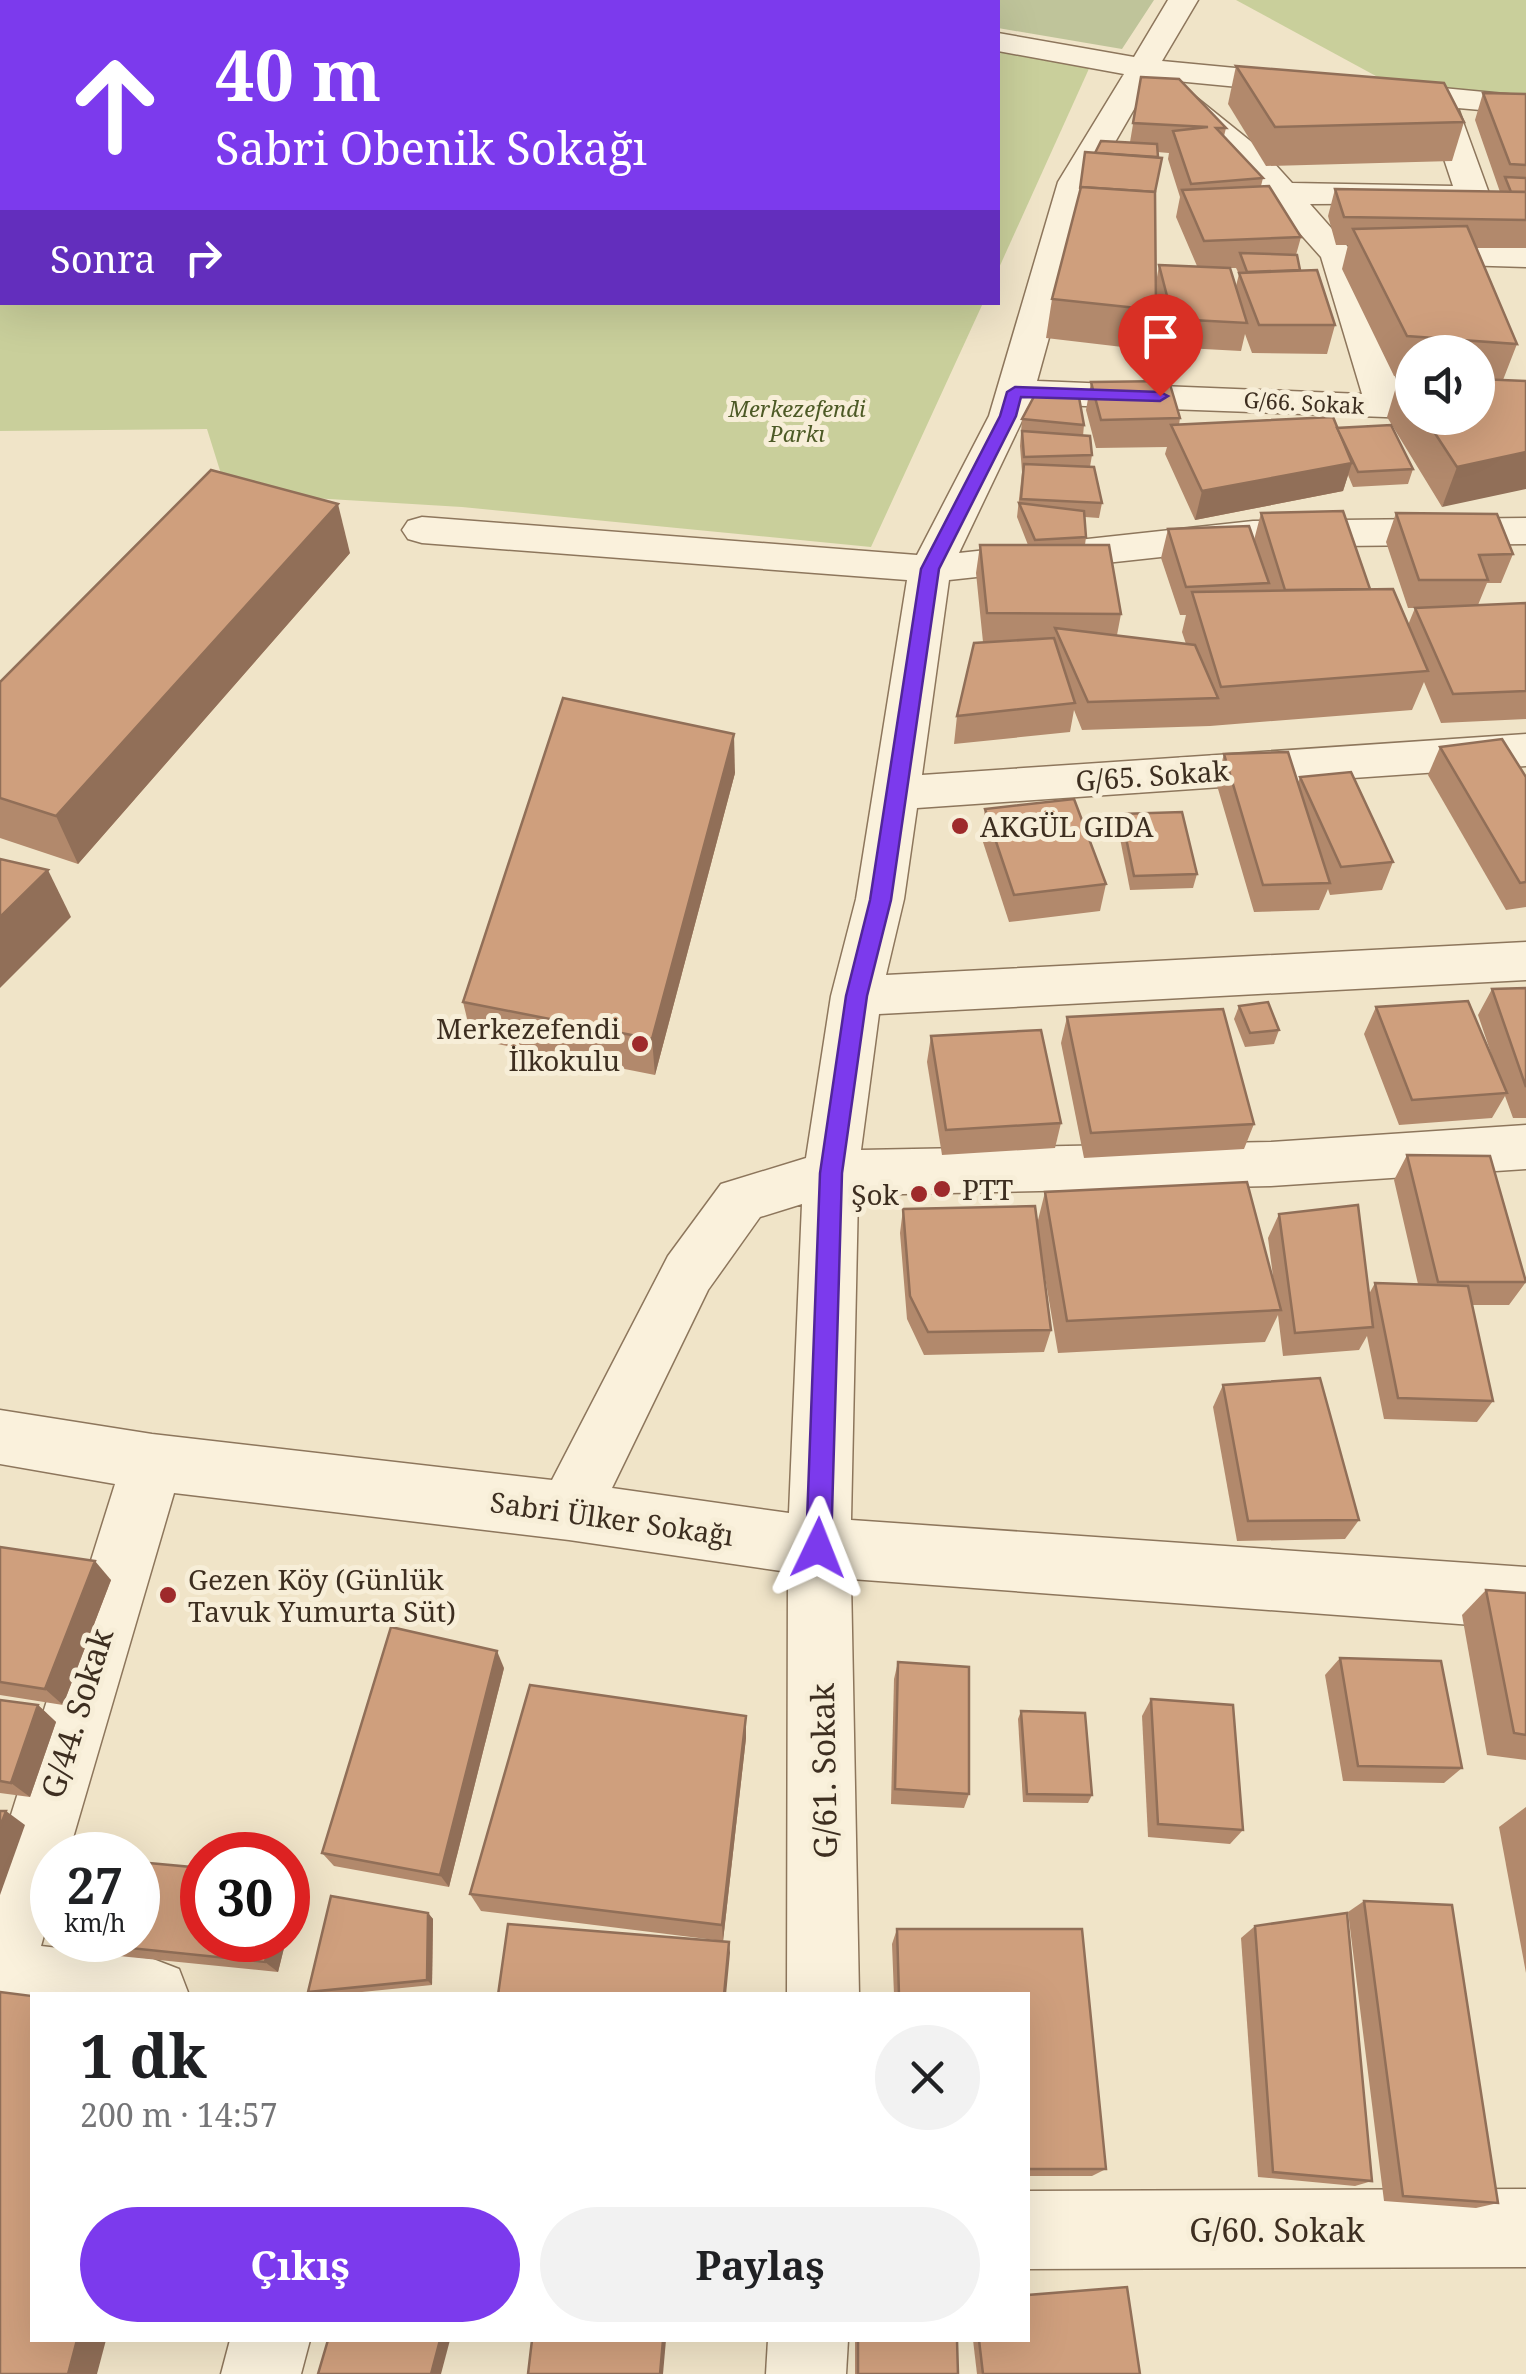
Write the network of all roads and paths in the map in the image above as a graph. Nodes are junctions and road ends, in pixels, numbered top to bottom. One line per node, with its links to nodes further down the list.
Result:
1 (1183, 0): 3 (street, G/61. Sokak)
2 (1000, 42): 3 (street)
3 (1141, 68): 4 (street); 6 (street); 9 (street, G/61. Sokak)
4 (1438, 95): 5 (street); 6 (street)
5 (1526, 104)
6 (1278, 192): 7 (street)
7 (1338, 255): 8 (street); 10 (street)
8 (1526, 257)
9 (1015, 392): 11 (street, G/66. Sokak); 14 (street, G/61. Sokak)
10 (1395, 397)
11 (1395, 407)
12 (422, 530): 14 (street)
13 (1522, 540): 14 (street)
14 (930, 569): 16 (street, G/61. Sokak)
15 (1526, 750): 16 (street, G/65. Sokak)
16 (898, 792): 18 (street, G/61. Sokak)
17 (1526, 961): 18 (street)
18 (856, 996): 20 (street, G/61. Sokak)
19 (1526, 1147): 20 (street)
20 (831, 1173): 23 (street); 24 (street, G/61. Sokak)
21 (0, 1437): 22 (street, Sabri Ülker Sokağı)
22 (152, 1462): 23 (street, Sabri Ülker Sokağı); 26 (street, G/44. Sokak)
23 (569, 1511): 24 (street, Sabri Ülker Sokağı)
24 (818, 1548): 25 (street, Sabri Ülker Sokağı); 29 (street, G/61. Sokak)
25 (1526, 1598)
26 (0, 1964)
27 (0, 1978): 28 (street)
28 (126, 1992)
29 (823, 1992)
30 (1526, 2228): 31 (street, G/60. Sokak)
31 (1030, 2230)
32 (269, 2342): 34 (street)
33 (808, 2342): 35 (street)
34 (261, 2374)
35 (806, 2374)

